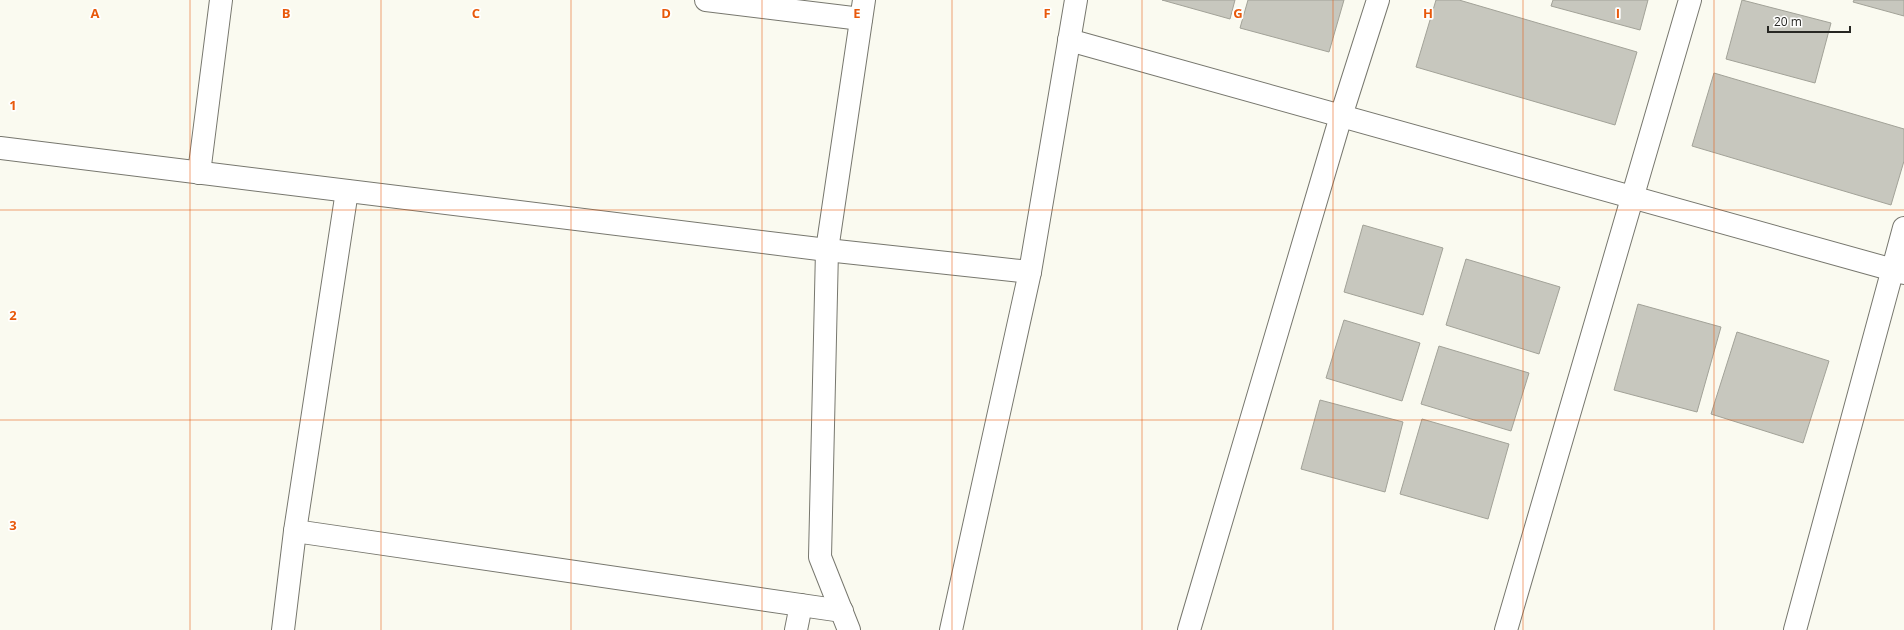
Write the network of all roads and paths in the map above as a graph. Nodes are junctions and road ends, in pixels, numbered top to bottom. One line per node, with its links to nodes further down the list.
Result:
1 (221, 0): 10 (street)
2 (706, 0): 6 (street)
3 (1076, 0): 7 (street)
4 (1378, 0): 8 (street)
5 (1690, 0): 12 (street)
6 (863, 9): 14 (street)
7 (1069, 40): 8 (street); 16 (street)
8 (1341, 116): 12 (street); 23 (street)
9 (0, 148): 10 (street)
10 (198, 173): 11 (street)
11 (348, 191): 14 (street); 17 (street)
12 (1633, 197): 15 (street); 24 (street)
13 (1904, 228): 15 (street)
14 (827, 250): 16 (street); 19 (street)
15 (1898, 271): 25 (street)
16 (1030, 272): 22 (street)
17 (295, 530): 18 (street); 20 (street)
18 (801, 605): 19 (street); 21 (street)
19 (846, 620)
20 (283, 630)
21 (796, 630)
22 (951, 630)
23 (1189, 630)
24 (1506, 630)
25 (1795, 630)

